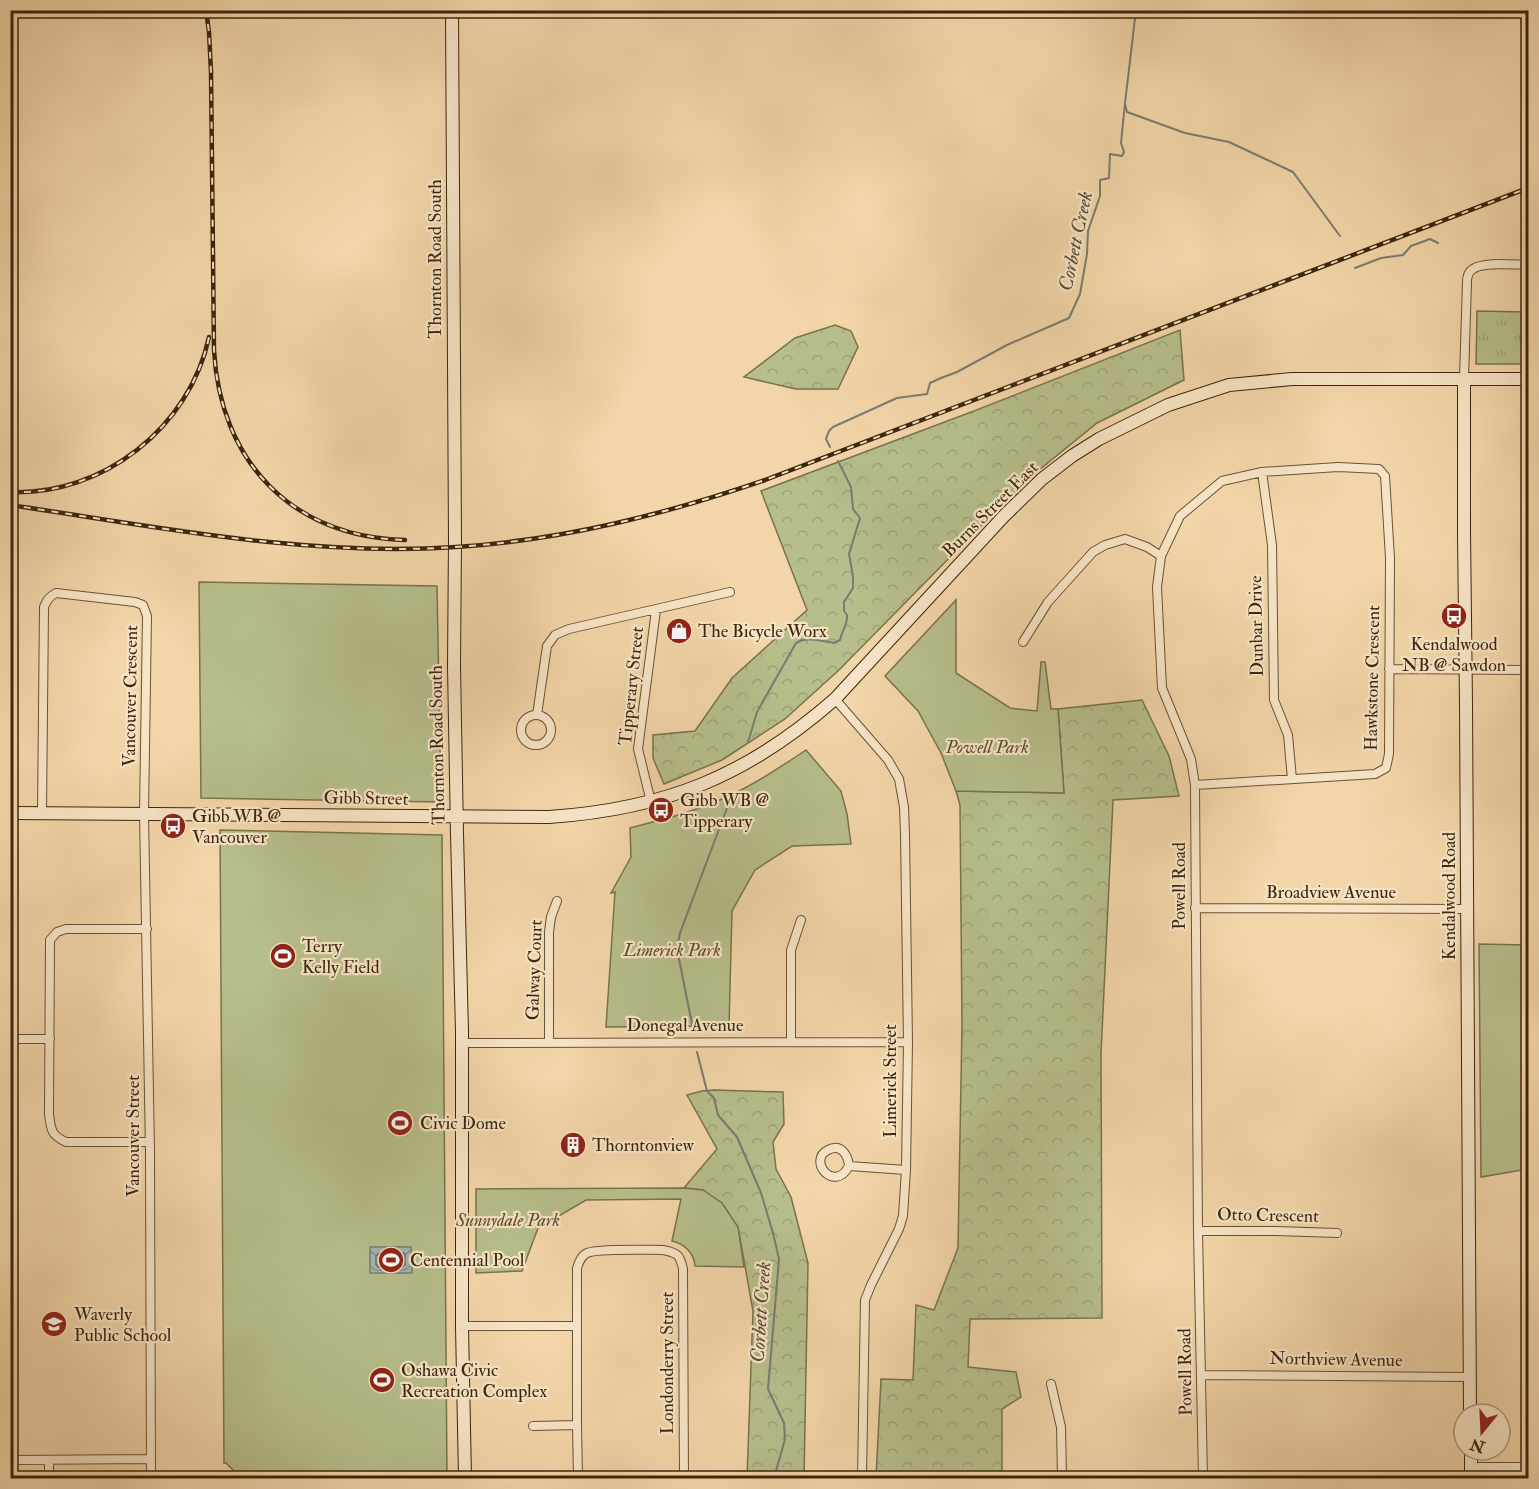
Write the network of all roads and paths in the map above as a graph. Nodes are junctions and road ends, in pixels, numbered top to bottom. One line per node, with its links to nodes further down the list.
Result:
1 (452, 10): 22 (street, Thornton Road South)
2 (1528, 265): 3 (street)
3 (1464, 378): 4 (street, Burns Street East); 12 (street, Kendalwood Road); 14 (street, Burns Street East)
4 (1528, 379)
5 (1378, 469): 6 (street, Powell Road); 11 (street, Hawkstone Crescent)
6 (1262, 471): 7 (street, Powell Road); 16 (street, Dunbar Drive)
7 (1161, 556): 10 (street); 17 (street, Powell Road)
8 (730, 592): 9 (street)
9 (656, 610): 15 (street); 18 (street, Tipperary Street)
10 (1023, 642)
11 (1389, 669): 12 (street); 16 (street, Hawkstone Crescent)
12 (1465, 670): 13 (street); 25 (street, Kendalwood Road)
13 (1528, 670)
14 (835, 699): 18 (street, Gibb Street); 32 (street, Limerick Street)
15 (537, 715)
16 (1292, 778): 17 (street, Hawkstone Crescent)
17 (1195, 785): 24 (street, Powell Road)
18 (651, 801): 22 (street, Gibb Street)
19 (10, 813): 20 (street, Gibb Street)
20 (42, 813): 21 (street, Gibb Street); 21 (street, Vancouver Crescent)
21 (144, 814): 22 (street, Gibb Street); 27 (street, Vancouver Street)
22 (457, 816): 33 (street, Thornton Road South)
23 (557, 901): 31 (street, Galway Court)
24 (1196, 908): 25 (street, Broadview Avenue); 37 (street, Powell Road)
25 (1467, 909): 42 (street, Kendalwood Road)
26 (801, 920): 30 (street)
27 (147, 928): 29 (street); 34 (street, Vancouver Street)
28 (10, 1039): 29 (street)
29 (50, 1039): 34 (street)
30 (791, 1041): 31 (street, Donegal Avenue); 32 (street, Donegal Avenue)
31 (549, 1042): 33 (street, Donegal Avenue)
32 (908, 1042): 36 (street, Limerick Street)
33 (462, 1043): 39 (street, Thornton Road South)
34 (149, 1142): 47 (street, Vancouver Street)
35 (849, 1166): 36 (street)
36 (906, 1170): 57 (street, Limerick Street)
37 (1198, 1231): 38 (street, Otto Crescent); 41 (street, Powell Road)
38 (1337, 1233)
39 (462, 1326): 40 (street); 54 (street, Thornton Road South)
40 (576, 1326): 45 (street); 56 (street, Londonderry Street)
41 (1201, 1375): 42 (street, Northview Avenue); 59 (street, Powell Road)
42 (1470, 1377): 44 (street, Kendalwood Road)
43 (1051, 1384): 58 (street)
44 (1470, 1402)
45 (577, 1425): 46 (street); 55 (street)
46 (533, 1426)
47 (151, 1459): 49 (street); 53 (street, Vancouver Street)
48 (10, 1460): 49 (street)
49 (49, 1460): 52 (street)
50 (1528, 1467): 51 (street)
51 (1471, 1473)
52 (49, 1479)
53 (151, 1479)
54 (465, 1479)
55 (578, 1479)
56 (684, 1479)
57 (862, 1479)
58 (1062, 1479)
59 (1203, 1479)

